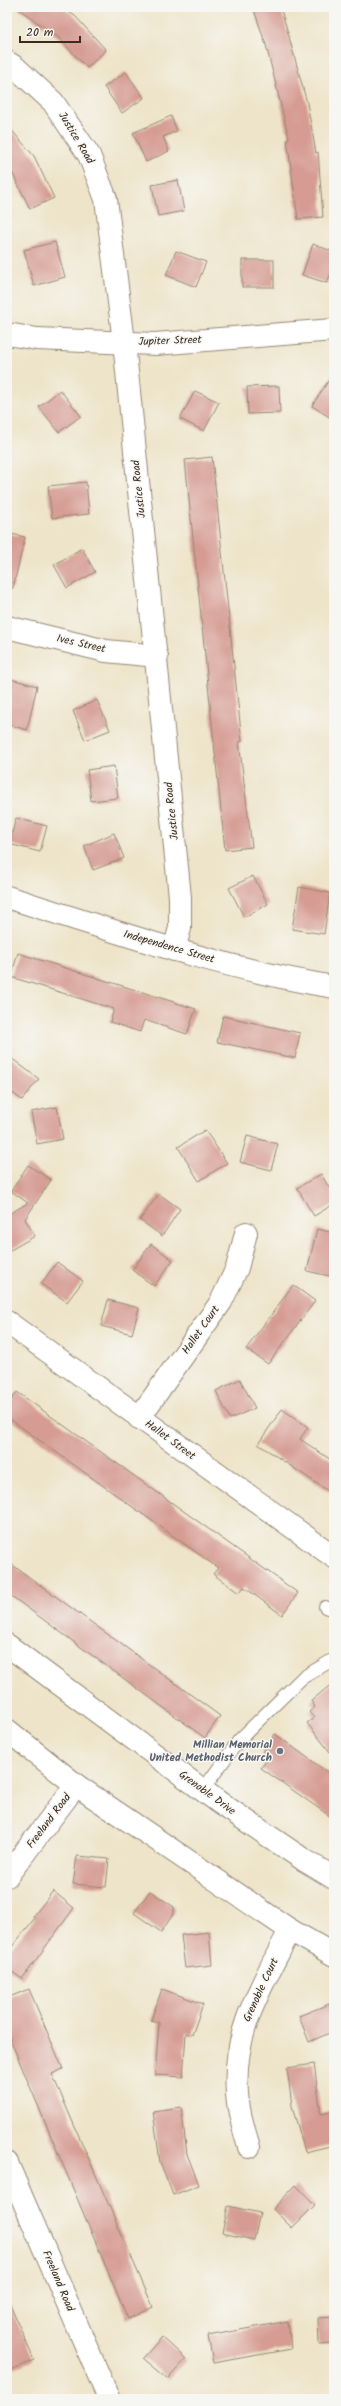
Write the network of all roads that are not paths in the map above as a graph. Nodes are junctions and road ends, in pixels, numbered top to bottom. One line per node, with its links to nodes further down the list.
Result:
1 (7, 62): 4 (street, Justice Road)
2 (334, 330): 4 (street, Jupiter Street)
3 (7, 334): 4 (street, Jupiter Street)
4 (124, 342): 6 (street, Justice Road)
5 (7, 627): 6 (street, Ives Street)
6 (157, 656): 8 (street, Justice Road)
7 (7, 897): 8 (street, Independence Street)
8 (174, 950): 9 (street, Independence Street)
9 (334, 987)
10 (246, 1233): 12 (street, Hallet Court)
11 (7, 1322): 12 (street, Hallet Street)
12 (139, 1418): 13 (street, Hallet Street)
13 (334, 1557)
14 (7, 1645): 18 (street, Grenoble Drive)
15 (334, 1658): 18 (lane)
16 (7, 1730): 17 (street)
17 (76, 1785): 19 (street, Freeland Road); 21 (street)
18 (202, 1791): 20 (street, Grenoble Drive)
19 (7, 1876)
20 (334, 1878)
21 (290, 1930): 22 (street); 23 (street, Grenoble Court)
22 (334, 1955)
23 (249, 2147)
24 (7, 2163): 25 (street, Freeland Road)
25 (109, 2399)

